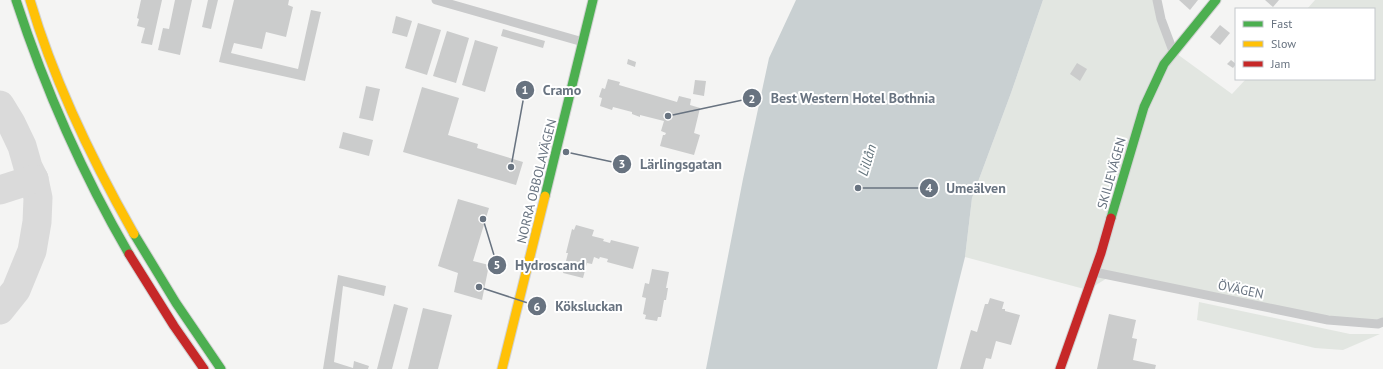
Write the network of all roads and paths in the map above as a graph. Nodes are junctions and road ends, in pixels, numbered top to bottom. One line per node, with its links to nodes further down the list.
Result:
1 (16, 0): 11 (main road)
2 (30, 0): 12 (main road)
3 (436, 0): 7 (street)
4 (593, 0): 7 (main road, NORRA OBBOLAVÄGEN)
5 (1157, 0): 8 (street)
6 (1216, 0): 8 (main road, SKILJEVÄGEN)
7 (583, 42): 13 (main road, NORRA OBBOLAVÄGEN)
8 (1173, 51): 9 (main road, SKILJEVÄGEN)
9 (1094, 272): 10 (street, ÖVÄGEN); 14 (main road, SKILJEVÄGEN)
10 (1383, 322)
11 (204, 369)
12 (221, 369)
13 (502, 369)
14 (1060, 369)

